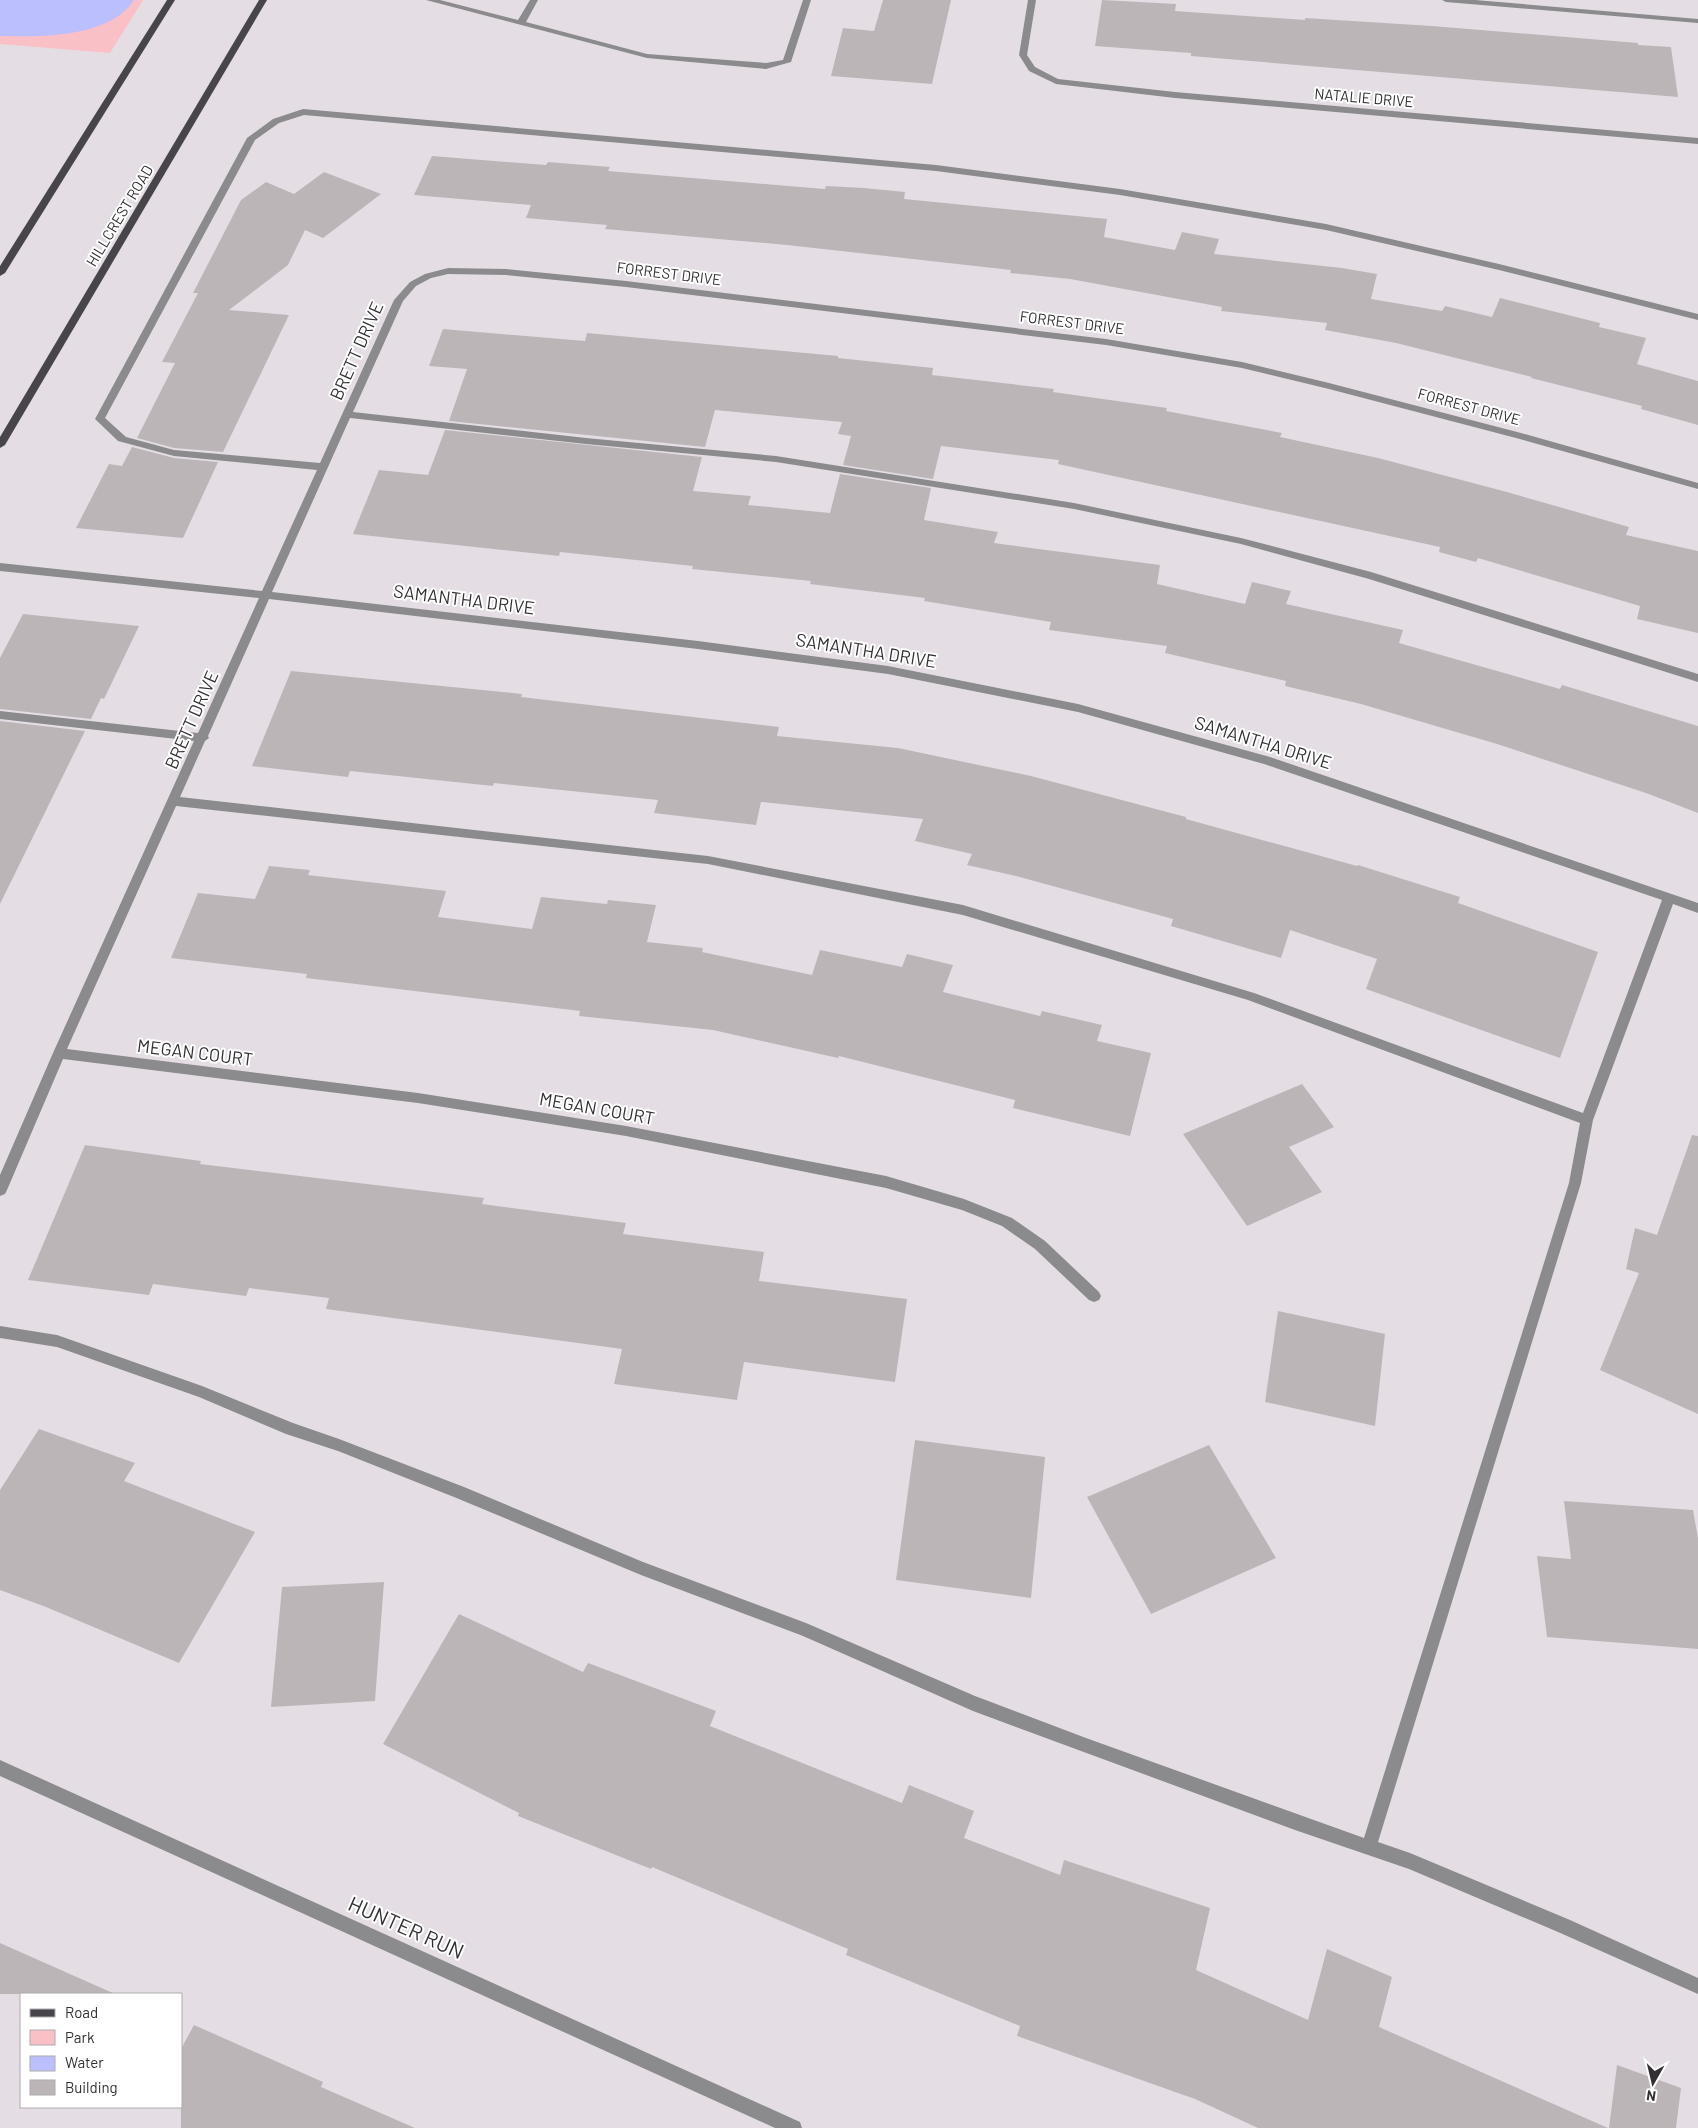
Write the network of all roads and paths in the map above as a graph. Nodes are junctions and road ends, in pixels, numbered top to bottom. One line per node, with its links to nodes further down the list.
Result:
1 (171, 0): 11 (main road)
2 (263, 0): 15 (main road, HILLCREST ROAD)
3 (430, 0): 9 (street)
4 (534, 0): 9 (street)
5 (808, 0): 9 (street)
6 (1032, 0): 10 (street, NATALIE DRIVE)
7 (1446, 0): 8 (street)
8 (1698, 21)
9 (520, 23)
10 (1698, 140)
11 (0, 273)
12 (428, 276): 14 (street, BRETT DRIVE); 17 (street, FORREST DRIVE)
13 (1698, 317): 16 (street)
14 (348, 415): 16 (street, BRETT DRIVE); 20 (street)
15 (0, 445)
16 (324, 467): 19 (street, BRETT DRIVE)
17 (1698, 486)
18 (0, 567): 19 (street, SAMANTHA DRIVE)
19 (267, 596): 22 (street, BRETT DRIVE); 24 (street, SAMANTHA DRIVE)
20 (1698, 678)
21 (0, 715): 22 (street)
22 (203, 738): 23 (street, BRETT DRIVE)
23 (174, 801): 26 (street, BRETT DRIVE); 27 (street)
24 (1669, 898): 25 (street, SAMANTHA DRIVE); 27 (street)
25 (1698, 908)
26 (59, 1053): 28 (street, BRETT DRIVE); 29 (street, MEGAN COURT)
27 (1587, 1120): 32 (street)
28 (0, 1190)
29 (1094, 1296)
30 (0, 1332): 32 (street)
31 (0, 1768): 34 (street, HUNTER RUN)
32 (1369, 1848): 33 (street)
33 (1698, 1986)
34 (794, 2128)

